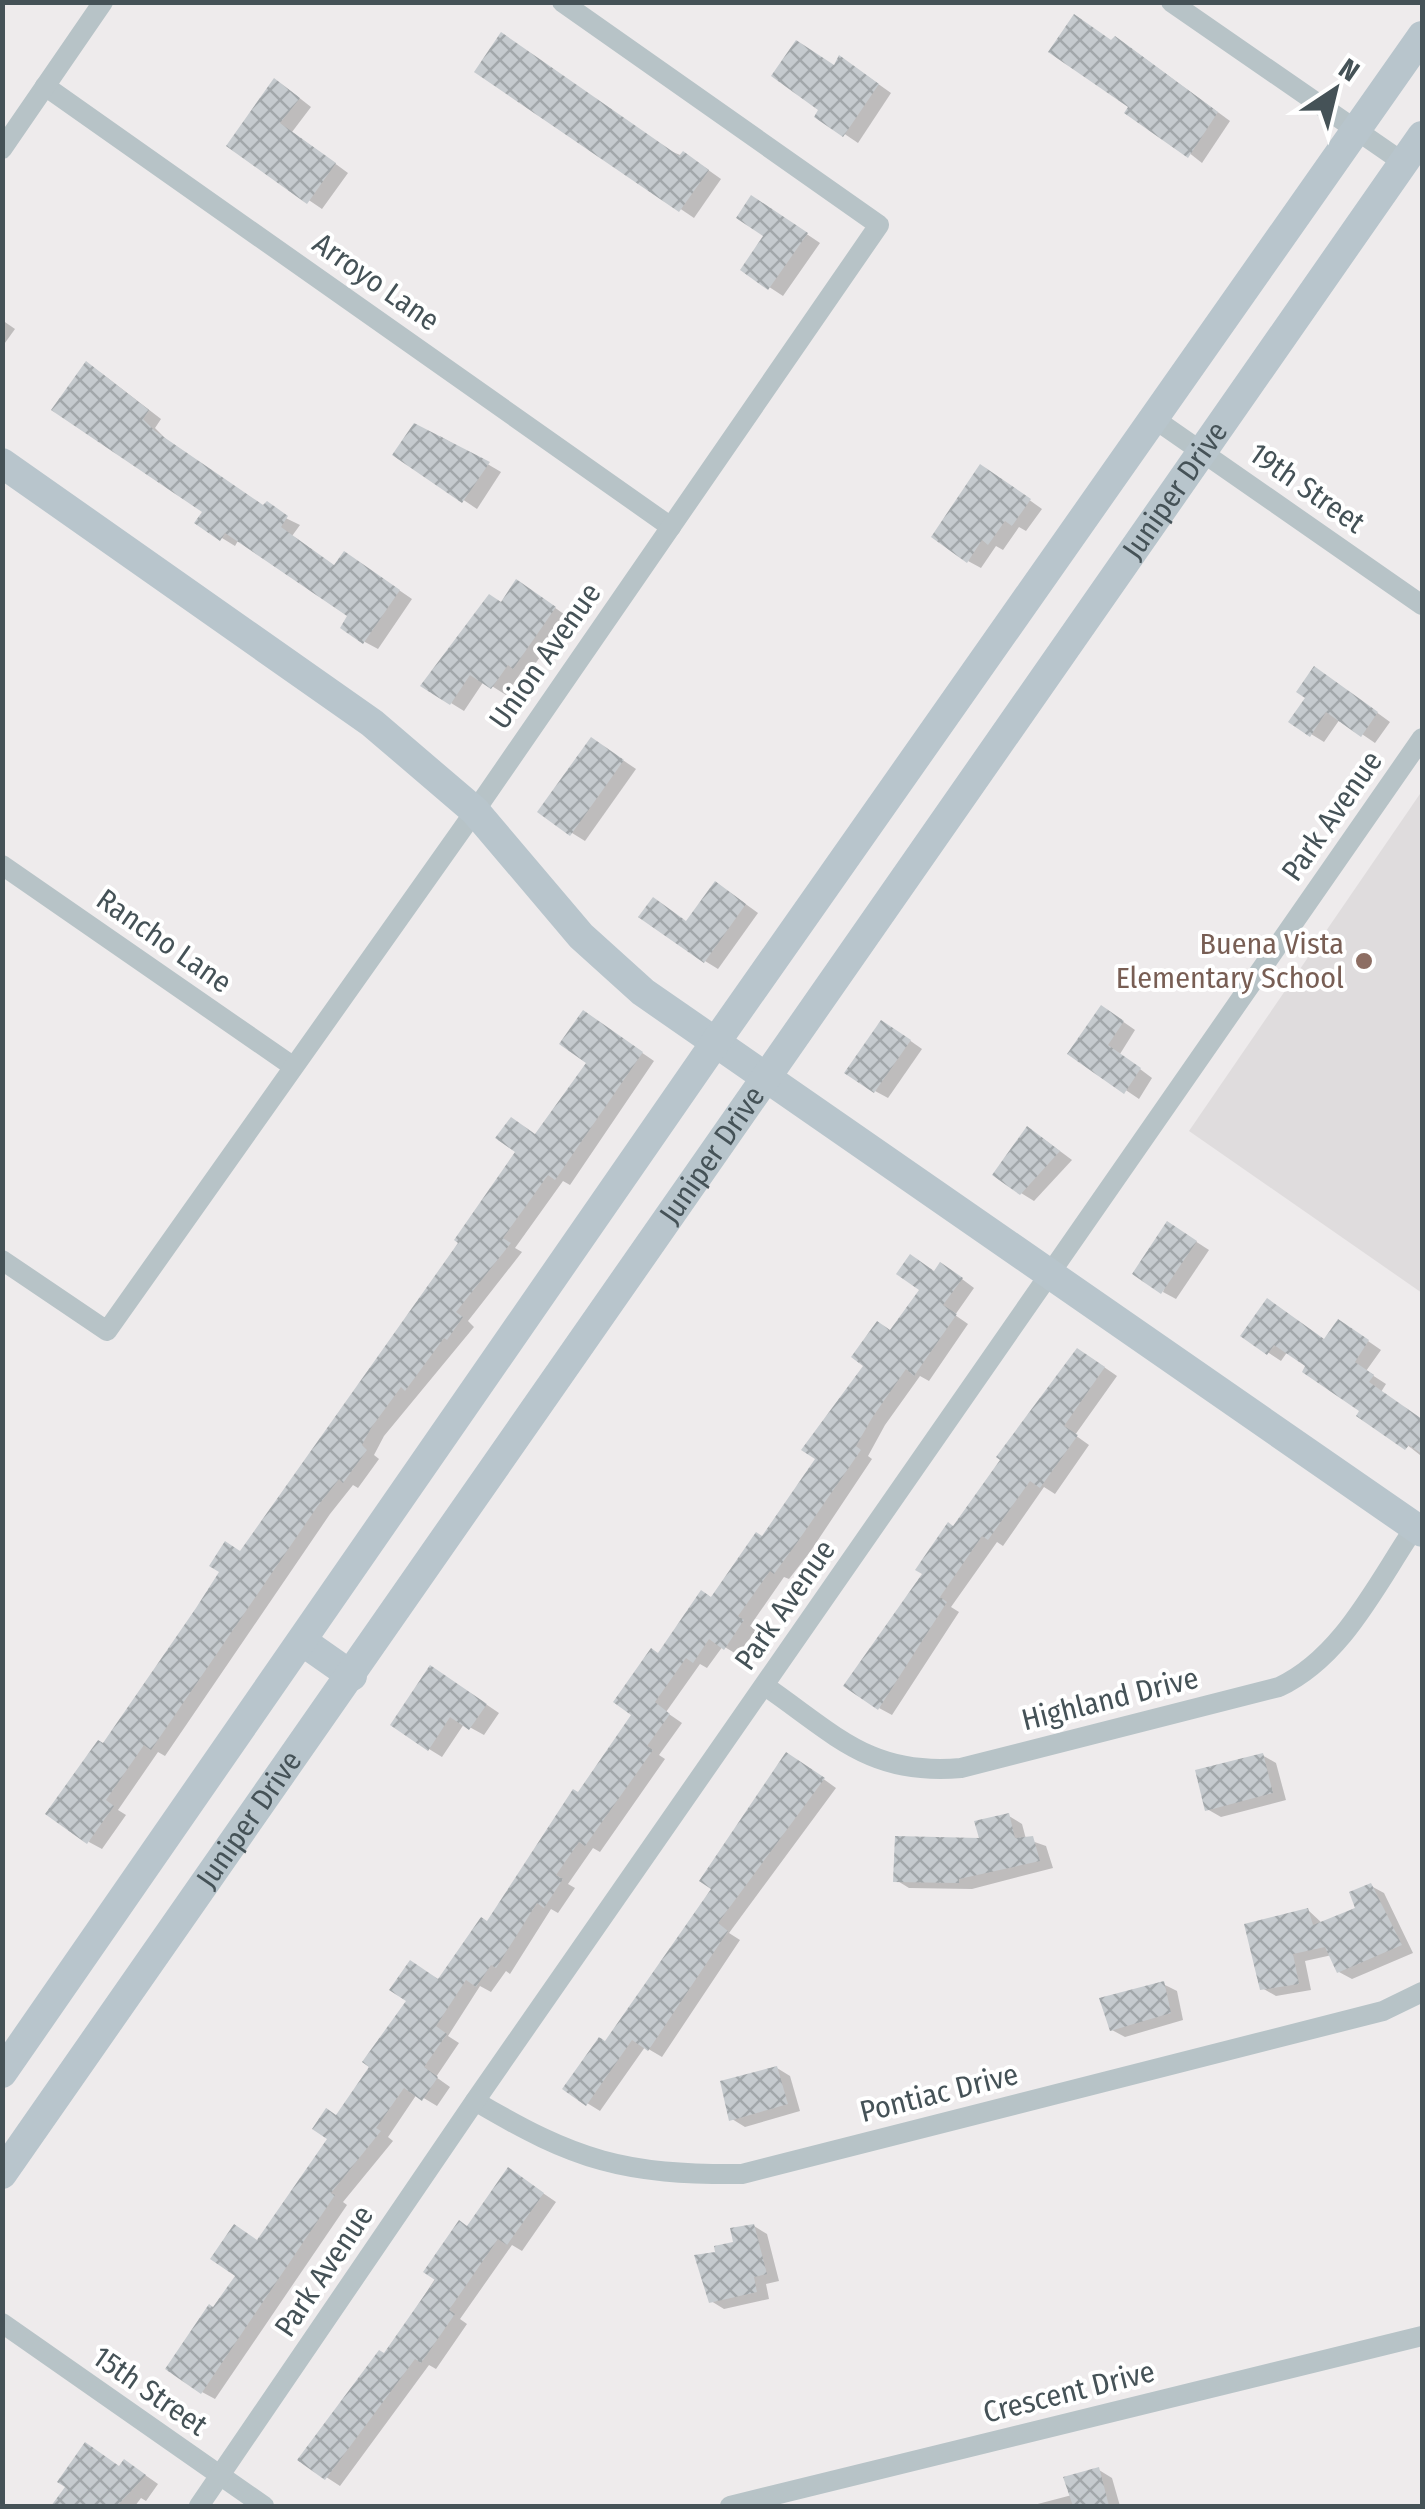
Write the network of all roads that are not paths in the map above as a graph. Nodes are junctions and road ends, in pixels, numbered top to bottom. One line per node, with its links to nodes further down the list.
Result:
1 (103, 2): 5 (street)
2 (562, 2): 13 (street, Union Avenue)
3 (1171, 2): 6 (street)
4 (1422, 36): 6 (street, Juniper Drive)
5 (46, 86): 8 (street); 13 (street, Arroyo Lane)
6 (1356, 131): 9 (street); 10 (street, Juniper Drive)
7 (1422, 136): 9 (street, Juniper Drive)
8 (2, 149)
9 (1404, 163): 11 (street, Juniper Drive)
10 (1156, 420): 11 (street, 19th Street); 18 (street, Juniper Drive)
11 (1202, 450): 14 (street, 19th Street); 20 (street, Juniper Drive)
12 (2, 464): 16 (street)
13 (671, 528): 16 (street, Union Avenue)
14 (1422, 606)
15 (1422, 738): 22 (street, Park Avenue)
16 (475, 811): 18 (street); 19 (street, Union Avenue)
17 (2, 865): 19 (street, Rancho Lane)
18 (715, 1043): 20 (street); 24 (street, Juniper Drive)
19 (291, 1066): 21 (street, Union Avenue)
20 (767, 1078): 22 (street); 25 (street, Juniper Drive)
21 (2, 1260)
22 (1051, 1274): 23 (street); 26 (street, Park Avenue)
23 (1419, 1529): 26 (street, Highland Drive)
24 (302, 1640): 25 (street); 28 (street, Juniper Drive)
25 (352, 1676): 30 (street, Juniper Drive)
26 (766, 1686): 29 (street, Park Avenue)
27 (1422, 1992): 29 (street, Pontiac Drive)
28 (2, 2073)
29 (475, 2101): 33 (street, Park Avenue)
30 (2, 2174)
31 (2, 2323): 33 (street, 15th Street)
32 (1422, 2336): 36 (street, Crescent Drive)
33 (221, 2477): 34 (street, Park Avenue); 35 (street, 15th Street)
34 (200, 2506)
35 (264, 2506)
36 (730, 2506)

